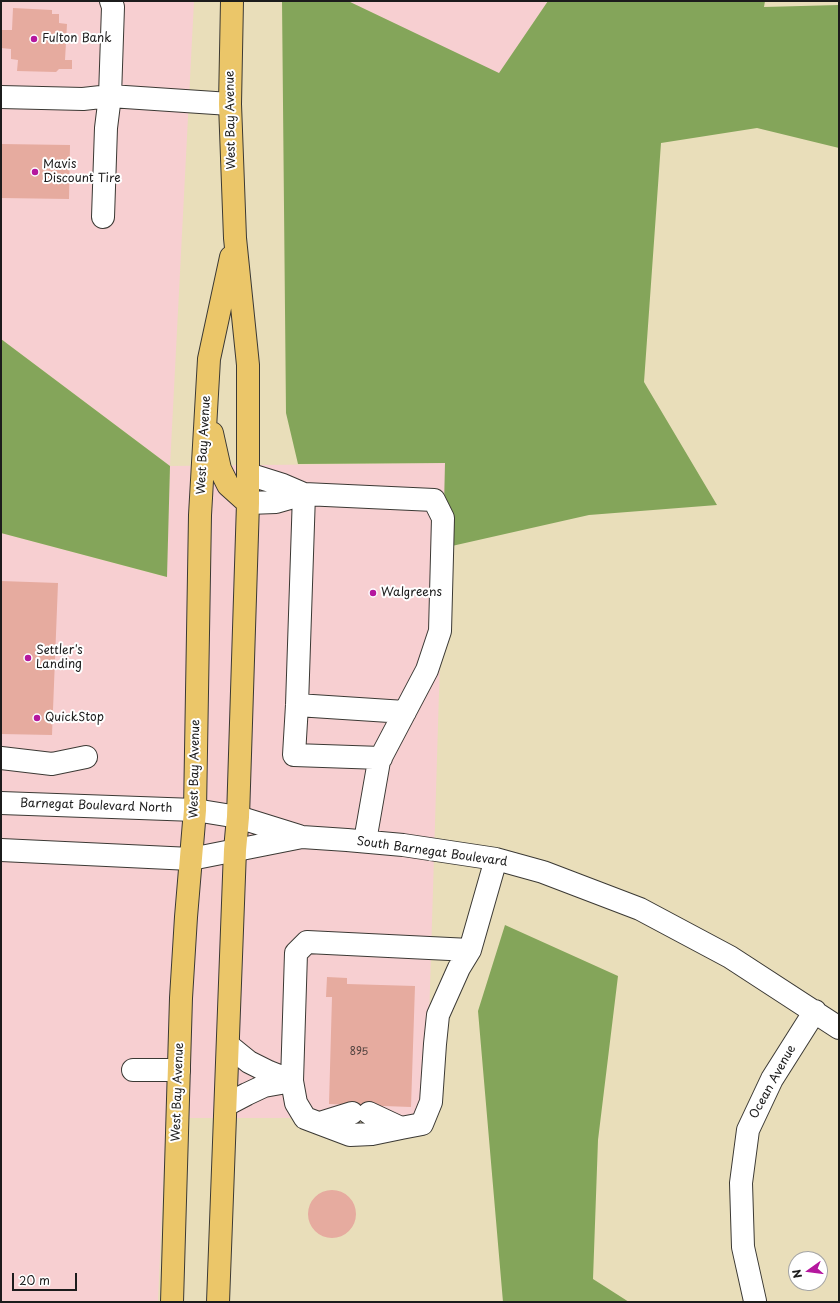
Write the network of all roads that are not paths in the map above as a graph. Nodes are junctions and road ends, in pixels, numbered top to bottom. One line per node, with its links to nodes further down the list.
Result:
1 (111, 1): 3 (street)
2 (232, 1): 5 (main road, West Bay Avenue)
3 (110, 96): 4 (street); 5 (street); 6 (street)
4 (1, 97)
5 (230, 104): 7 (main road, West Bay Avenue)
6 (103, 217)
7 (235, 238): 8 (main road, West Bay Avenue); 9 (main road, West Bay Avenue)
8 (206, 407): 11 (main road); 18 (main road, West Bay Avenue)
9 (248, 474): 10 (street); 11 (main road, West Bay Avenue)
10 (304, 494): 11 (street); 12 (street); 13 (street)
11 (248, 503): 19 (main road, West Bay Avenue)
12 (297, 705): 13 (street); 16 (street)
13 (405, 712): 16 (street)
14 (1, 743): 15 (street)
15 (1, 758)
16 (382, 758): 21 (street)
17 (1, 803): 18 (street, Barnegat Boulevard North)
18 (195, 810): 19 (street, Barnegat Boulevard North); 24 (main road, West Bay Avenue)
19 (238, 817): 20 (street, South Barnegat Boulevard); 23 (main road, West Bay Avenue)
20 (302, 837): 21 (street, South Barnegat Boulevard); 23 (street, South Barnegat Boulevard)
21 (365, 841): 25 (street, South Barnegat Boulevard)
22 (1, 850): 24 (street)
23 (235, 850): 24 (street, South Barnegat Boulevard); 29 (main road, West Bay Avenue)
24 (191, 859): 31 (main road, West Bay Avenue)
25 (496, 859): 26 (street); 27 (street, South Barnegat Boulevard)
26 (470, 950): 32 (street); 35 (street)
27 (815, 1011): 28 (street, South Barnegat Boulevard); 36 (street, Ocean Avenue)
28 (839, 1028)
29 (228, 1045): 32 (street); 33 (main road, West Bay Avenue)
30 (133, 1070): 31 (street)
31 (179, 1070): 37 (main road, West Bay Avenue)
32 (292, 1081): 33 (street); 34 (street)
33 (226, 1105): 38 (main road, West Bay Avenue)
34 (320, 1123): 35 (street); 35 (street)
35 (401, 1128)
36 (755, 1301)
37 (172, 1302)
38 (218, 1302)

